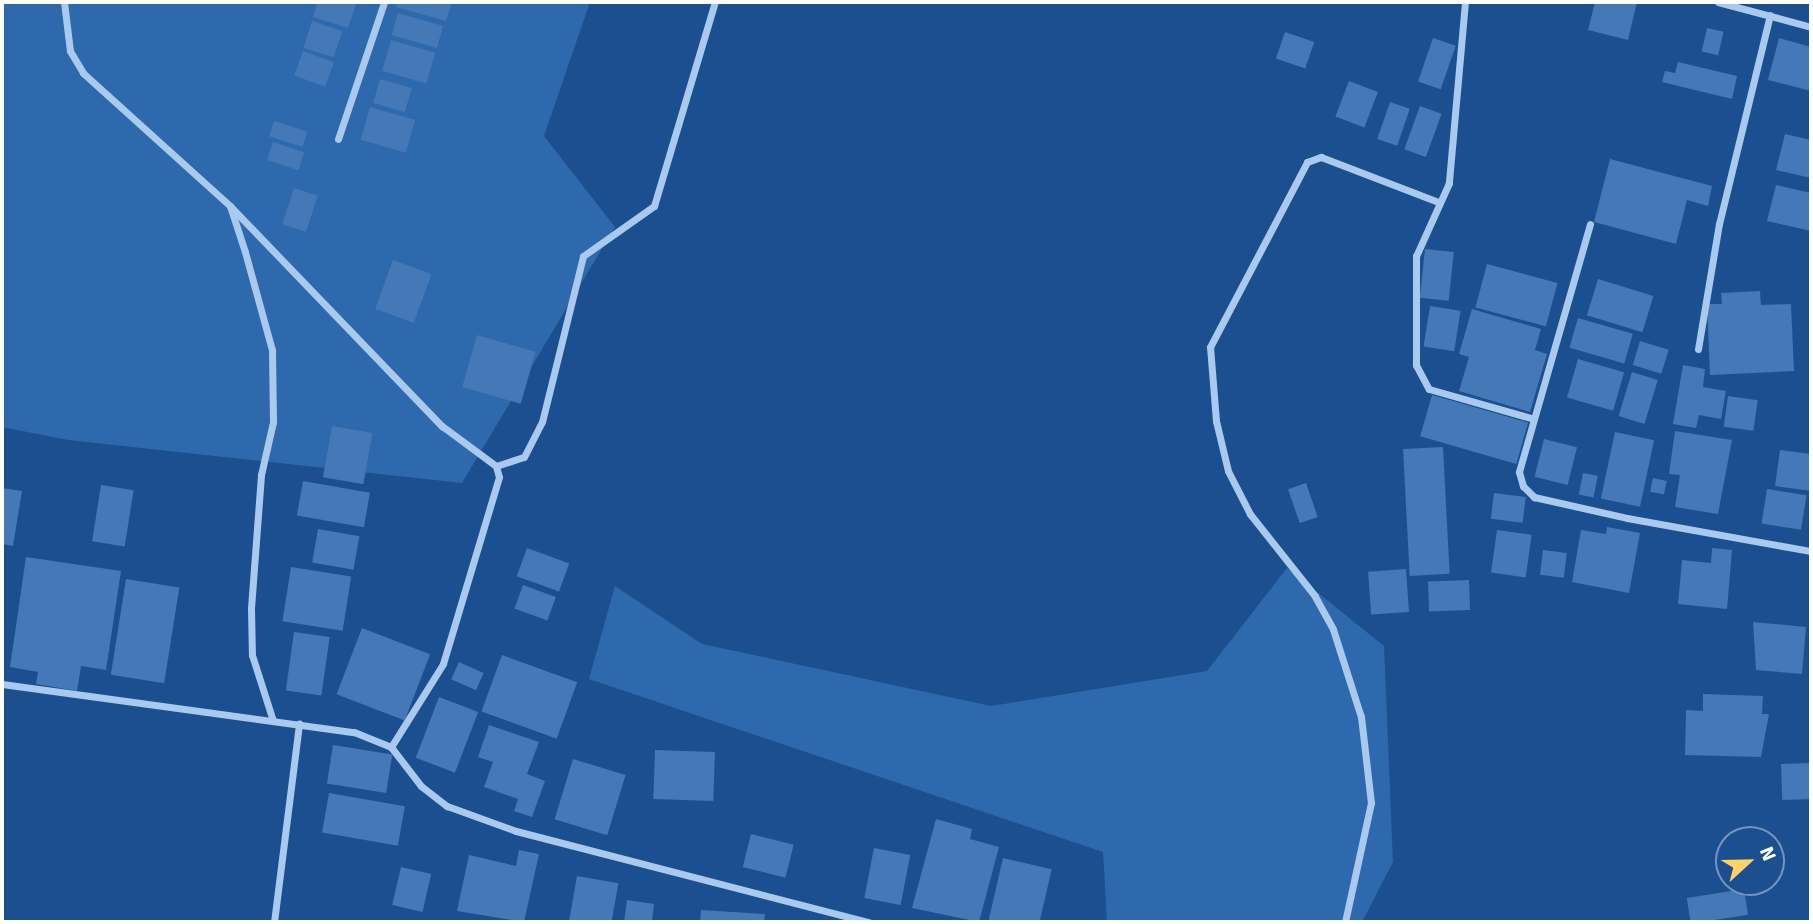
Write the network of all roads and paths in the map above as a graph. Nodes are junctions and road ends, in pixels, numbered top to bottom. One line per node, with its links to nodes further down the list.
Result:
1 (64, 2): 11 (street)
2 (384, 2): 9 (street)
3 (715, 2): 15 (street)
4 (1465, 2): 10 (street)
5 (1718, 2): 6 (street)
6 (1735, 3): 7 (street)
7 (1770, 15): 8 (street); 13 (street)
8 (1811, 27)
9 (338, 139)
10 (1438, 202): 14 (street); 25 (street)
11 (230, 206): 15 (street); 18 (street)
12 (1590, 224): 14 (street)
13 (1698, 349)
14 (1534, 419): 16 (street)
15 (496, 466): 20 (street)
16 (1811, 551)
17 (2, 684): 18 (street)
18 (273, 720): 19 (street)
19 (299, 724): 20 (street); 22 (street)
20 (391, 747): 21 (street)
21 (816, 910): 23 (street); 24 (street)
22 (274, 922)
23 (816, 922)
24 (869, 922)
25 (1345, 922)

